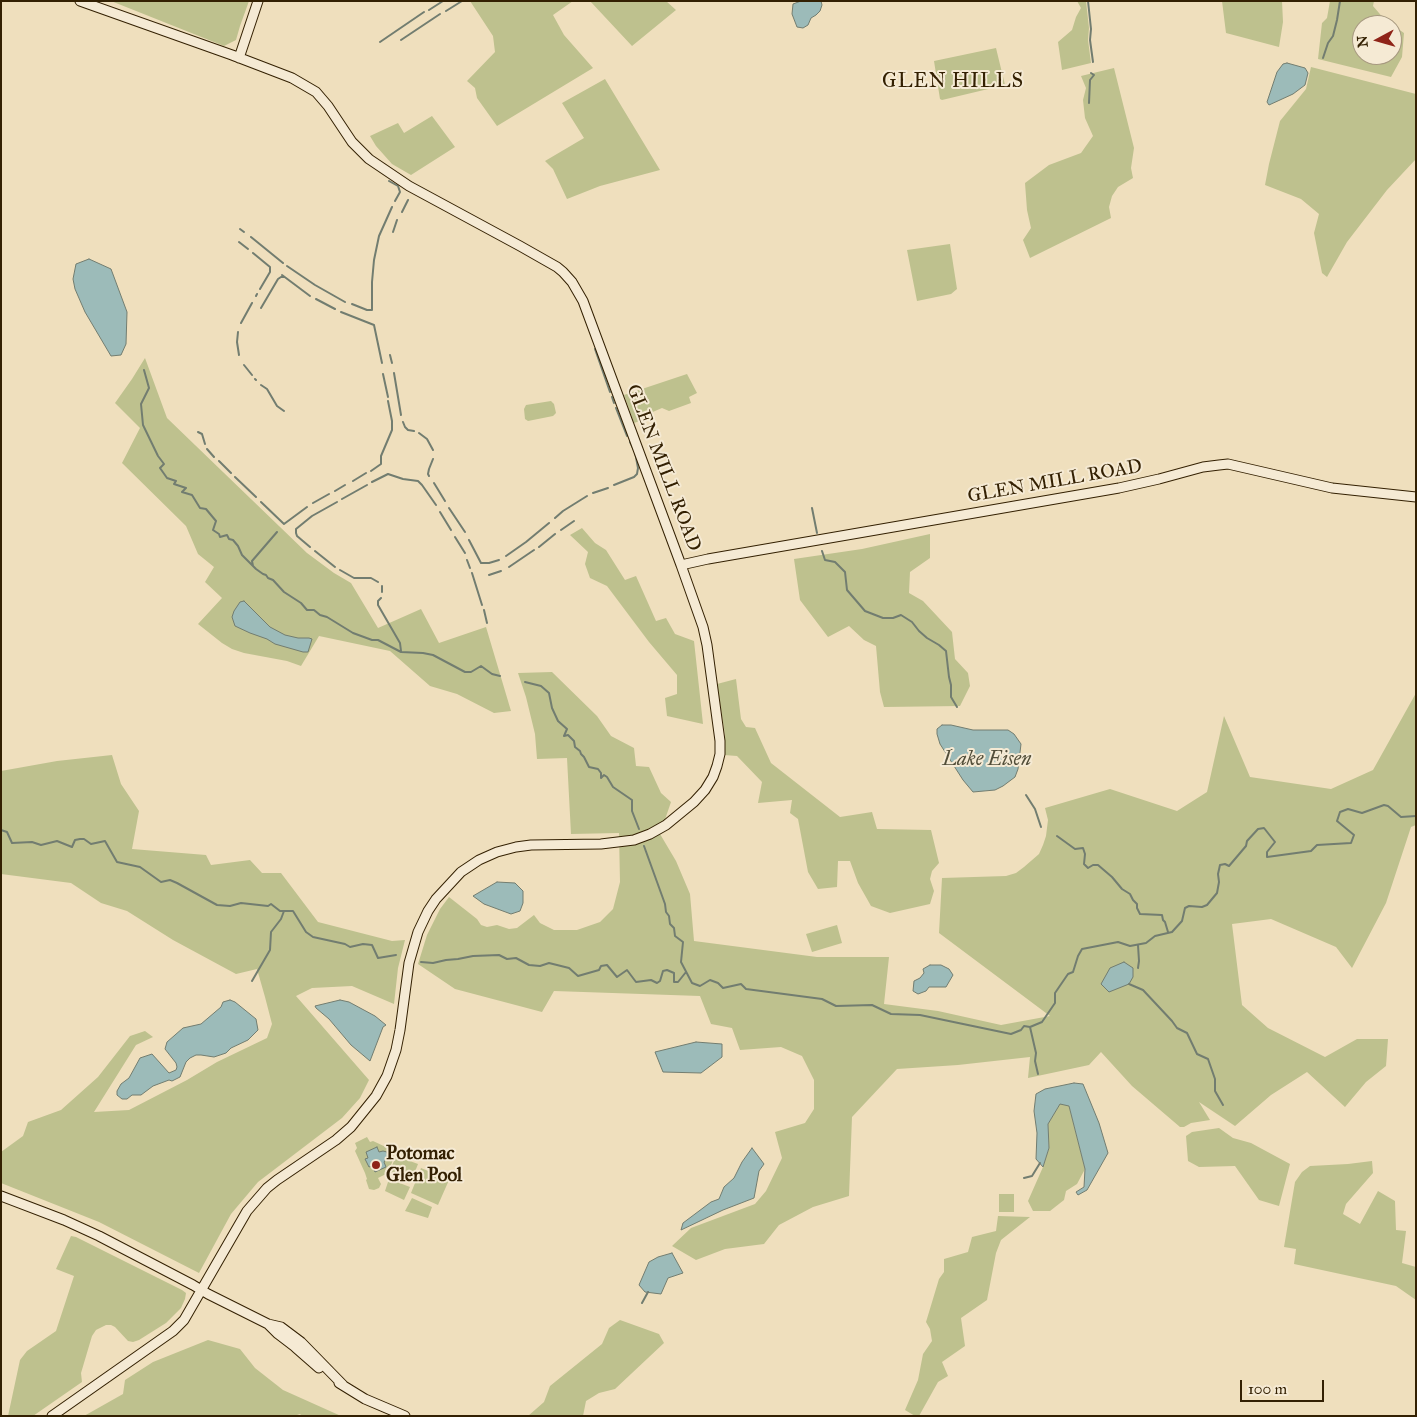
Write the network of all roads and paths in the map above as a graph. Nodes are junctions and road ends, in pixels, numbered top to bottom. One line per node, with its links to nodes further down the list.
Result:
1 (80, 1): 3 (main road, GLEN MILL ROAD)
2 (258, 1): 3 (main road)
3 (239, 58): 5 (main road, GLEN MILL ROAD)
4 (1416, 497): 5 (main road, GLEN MILL ROAD)
5 (681, 565): 7 (main road)
6 (1, 1196): 7 (main road)
7 (201, 1290): 8 (main road); 9 (main road)
8 (52, 1416)
9 (405, 1416)

